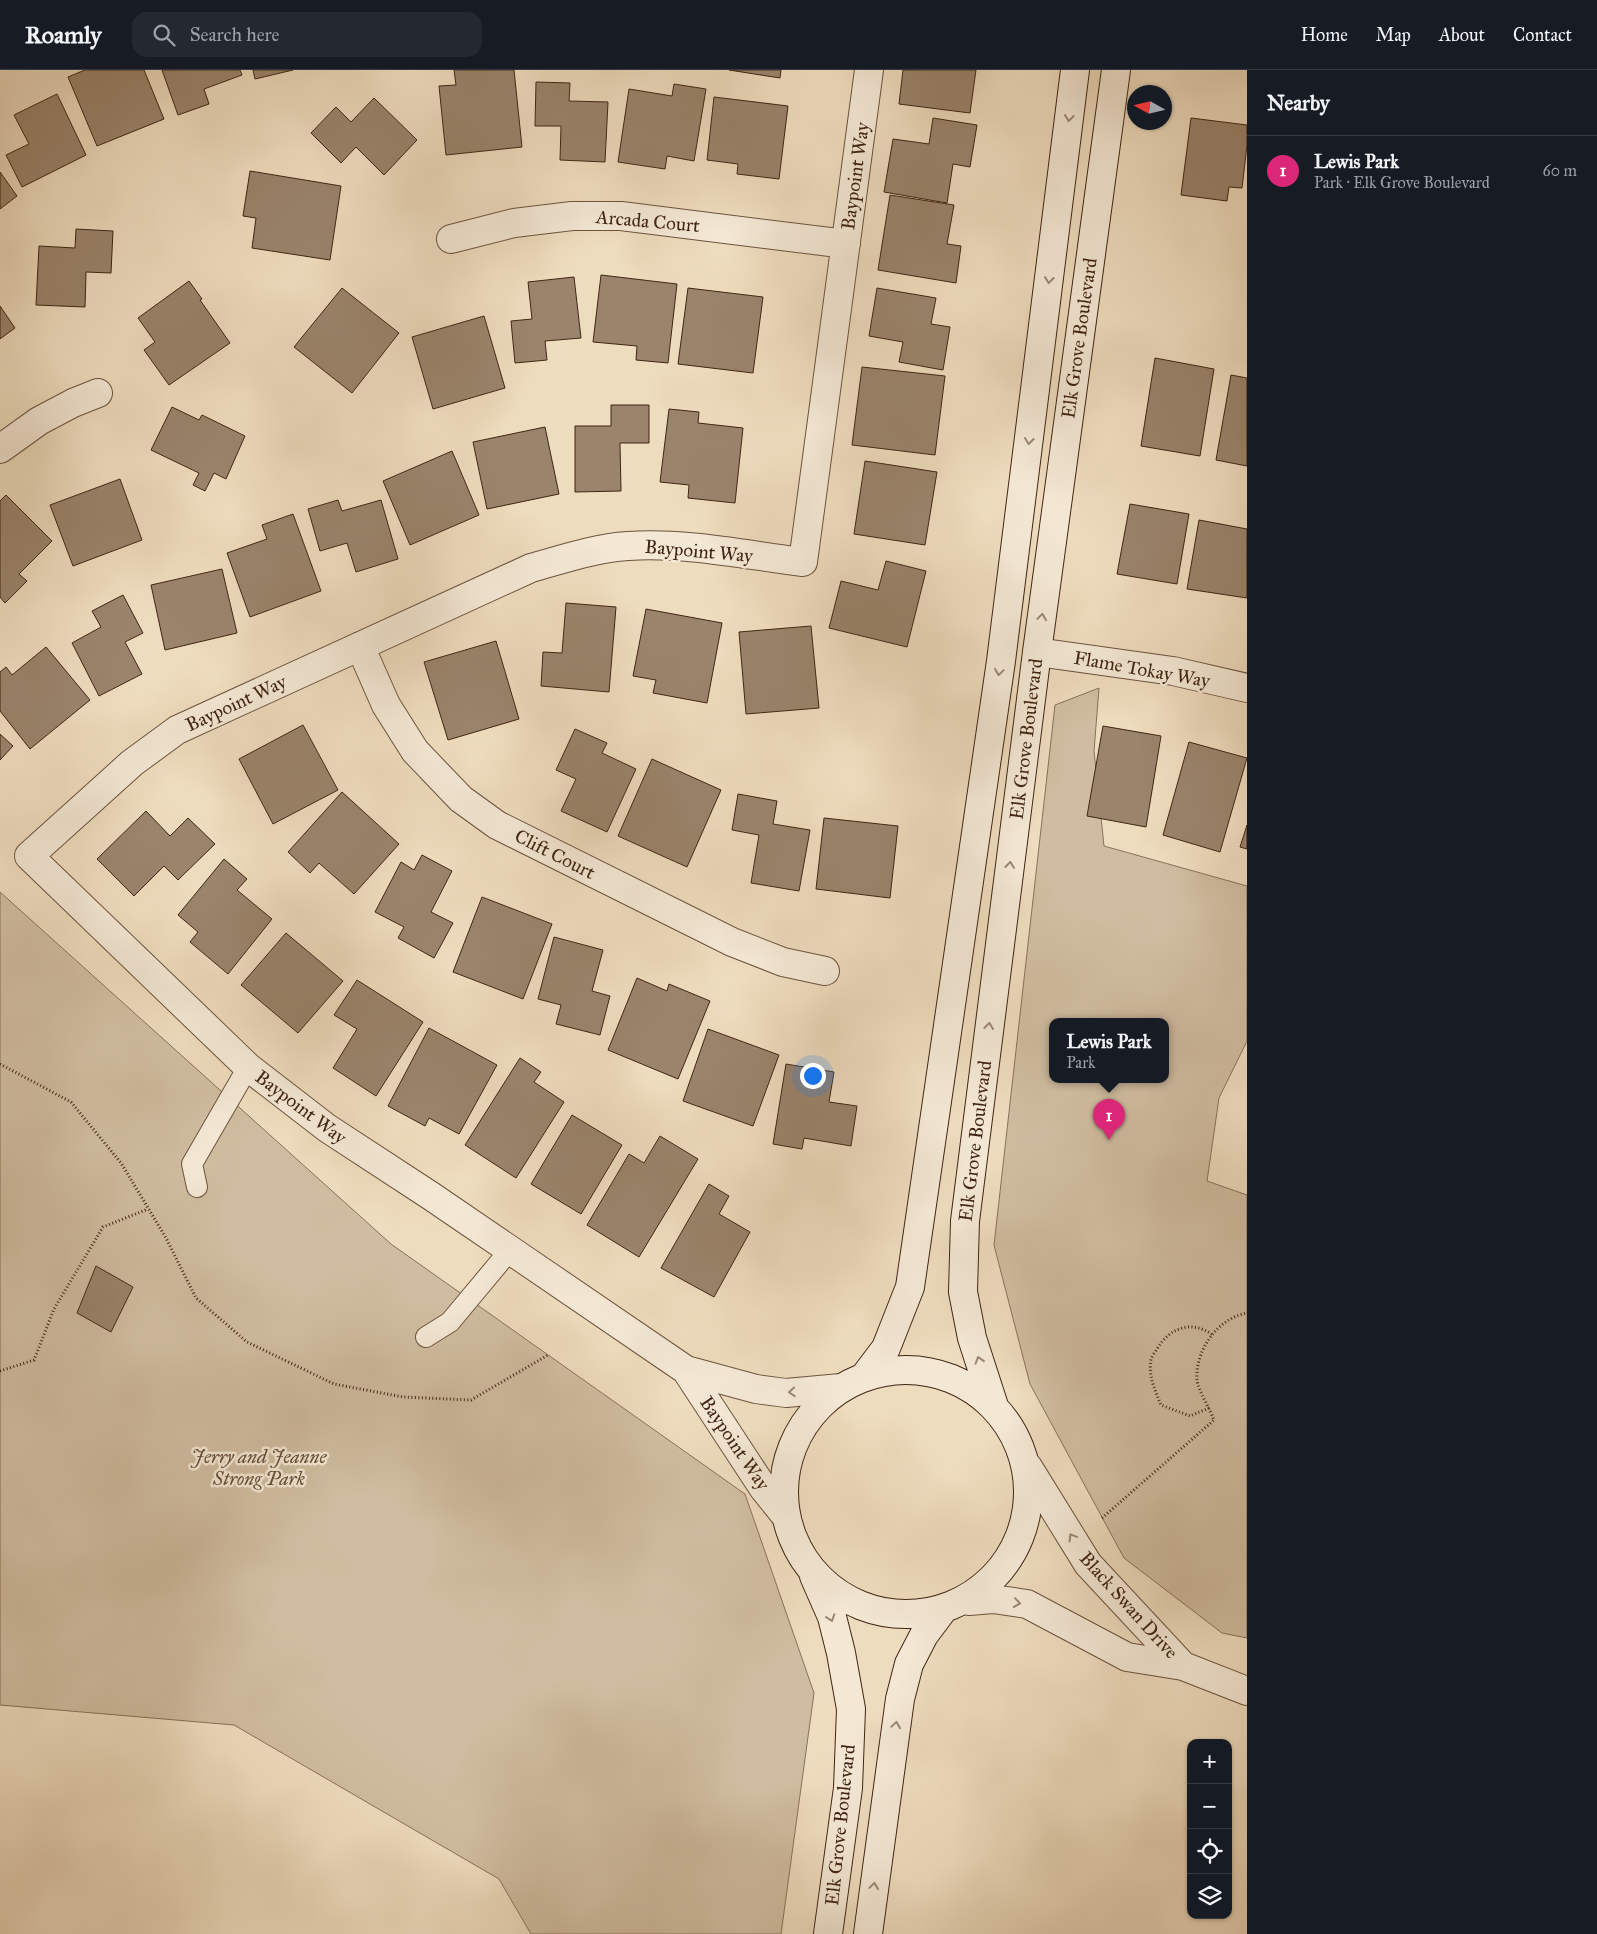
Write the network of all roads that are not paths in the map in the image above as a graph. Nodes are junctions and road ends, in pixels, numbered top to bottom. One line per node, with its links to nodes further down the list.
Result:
1 (869, 70): 5 (street, Baypoint Way)
2 (1075, 70): 17 (street, Elk Grove Boulevard, one-way to 17)
3 (1116, 70): 9 (street, Elk Grove Boulevard, one-way to 3)
4 (451, 239): 5 (street, Arcada Court)
5 (846, 244): 8 (street, Baypoint Way)
6 (98, 393): 7 (street)
7 (0, 448)
8 (360, 646): 11 (street, Clift Court); 12 (street, Baypoint Way)
9 (1037, 652): 10 (street, Flame Tokay Way); 18 (street, Elk Grove Boulevard, one-way to 9)
10 (1247, 688)
11 (825, 971)
12 (248, 1067): 13 (lane); 14 (street, Baypoint Way)
13 (197, 1187)
14 (510, 1250): 15 (lane); 16 (street, Baypoint Way)
15 (426, 1337)
16 (686, 1370): 17 (street, Baypoint Way, one-way to 16); 20 (street, Baypoint Way)
17 (852, 1382): 18 (street); 20 (street)
18 (994, 1406): 19 (street)
19 (1028, 1467): 22 (street); 24 (street, Black Swan Drive, one-way to 19)
20 (785, 1515): 21 (street)
21 (813, 1573): 23 (street); 26 (street, Elk Grove Boulevard, one-way to 26)
22 (968, 1601): 23 (street); 24 (street, Black Swan Drive, one-way to 24)
23 (942, 1611): 27 (street, one-way to 23)
24 (1183, 1666): 25 (street, Black Swan Drive)
25 (1247, 1692)
26 (828, 1934)
27 (868, 1934)

